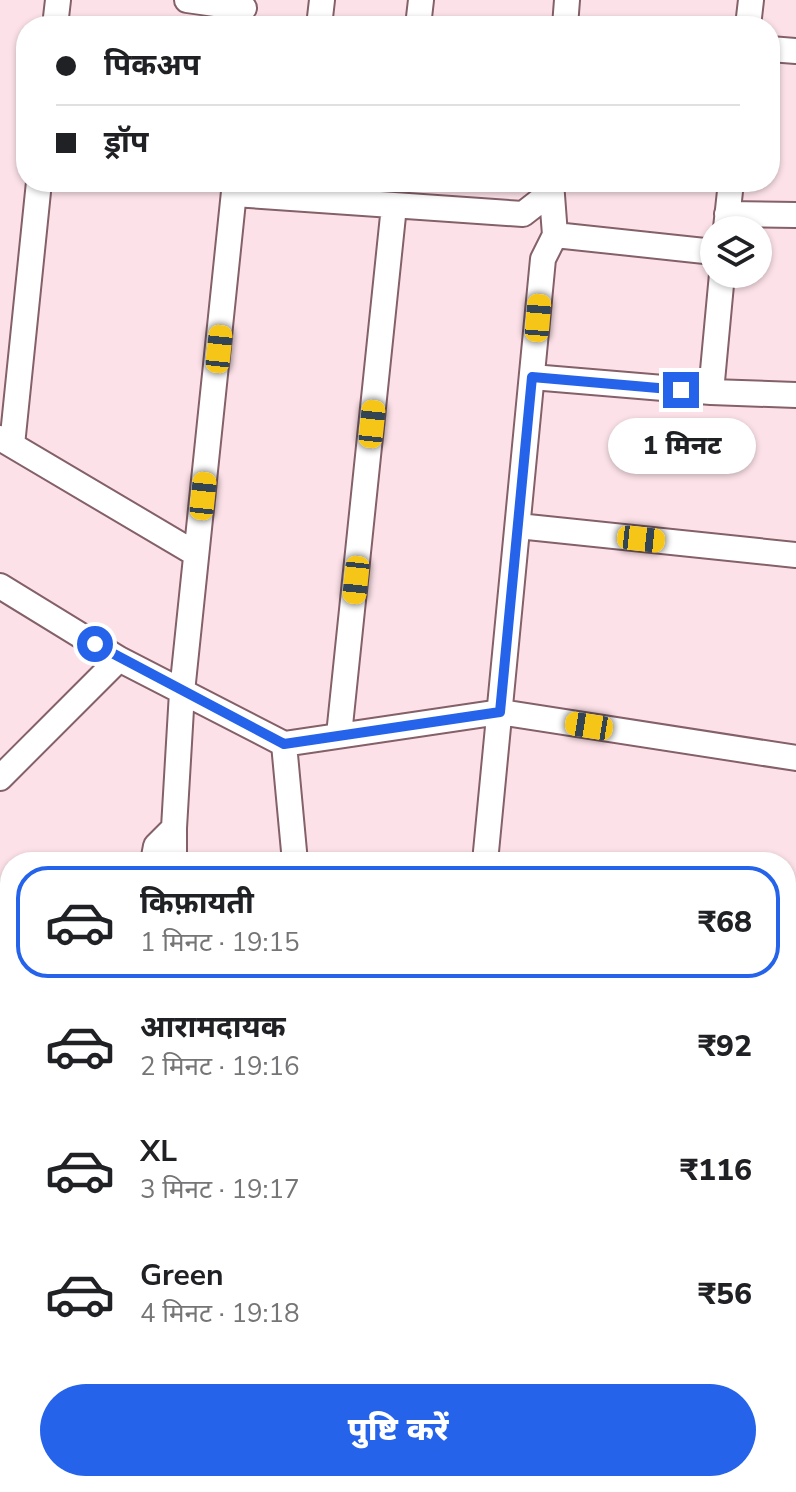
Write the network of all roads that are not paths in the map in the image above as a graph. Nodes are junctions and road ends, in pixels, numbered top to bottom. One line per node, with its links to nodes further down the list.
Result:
1 (187, 0): 2 (street)
2 (245, 11)
3 (38, 192): 19 (street)
4 (234, 192): 21 (street)
5 (270, 192): 9 (street)
6 (546, 192): 9 (street)
7 (551, 192): 13 (street)
8 (730, 192): 11 (street)
9 (394, 206): 27 (street)
10 (796, 215): 12 (street)
11 (727, 216)
12 (772, 217)
13 (555, 235): 14 (street); 16 (street)
14 (700, 251)
15 (721, 288): 17 (street)
16 (532, 377): 17 (street); 20 (street)
17 (711, 392): 18 (street)
18 (796, 395)
19 (6, 442): 21 (street)
20 (518, 526): 22 (street); 26 (street)
21 (196, 554): 25 (street)
22 (796, 555)
23 (0, 586): 24 (street)
24 (119, 659): 25 (street); 30 (street)
25 (182, 692): 28 (street); 31 (street)
26 (500, 712): 27 (street); 29 (street); 35 (street)
27 (339, 735): 28 (street)
28 (284, 744): 34 (street)
29 (796, 758)
30 (0, 778)
31 (174, 828): 32 (street); 33 (street)
32 (155, 852)
33 (174, 852)
34 (294, 852)
35 (486, 852)

